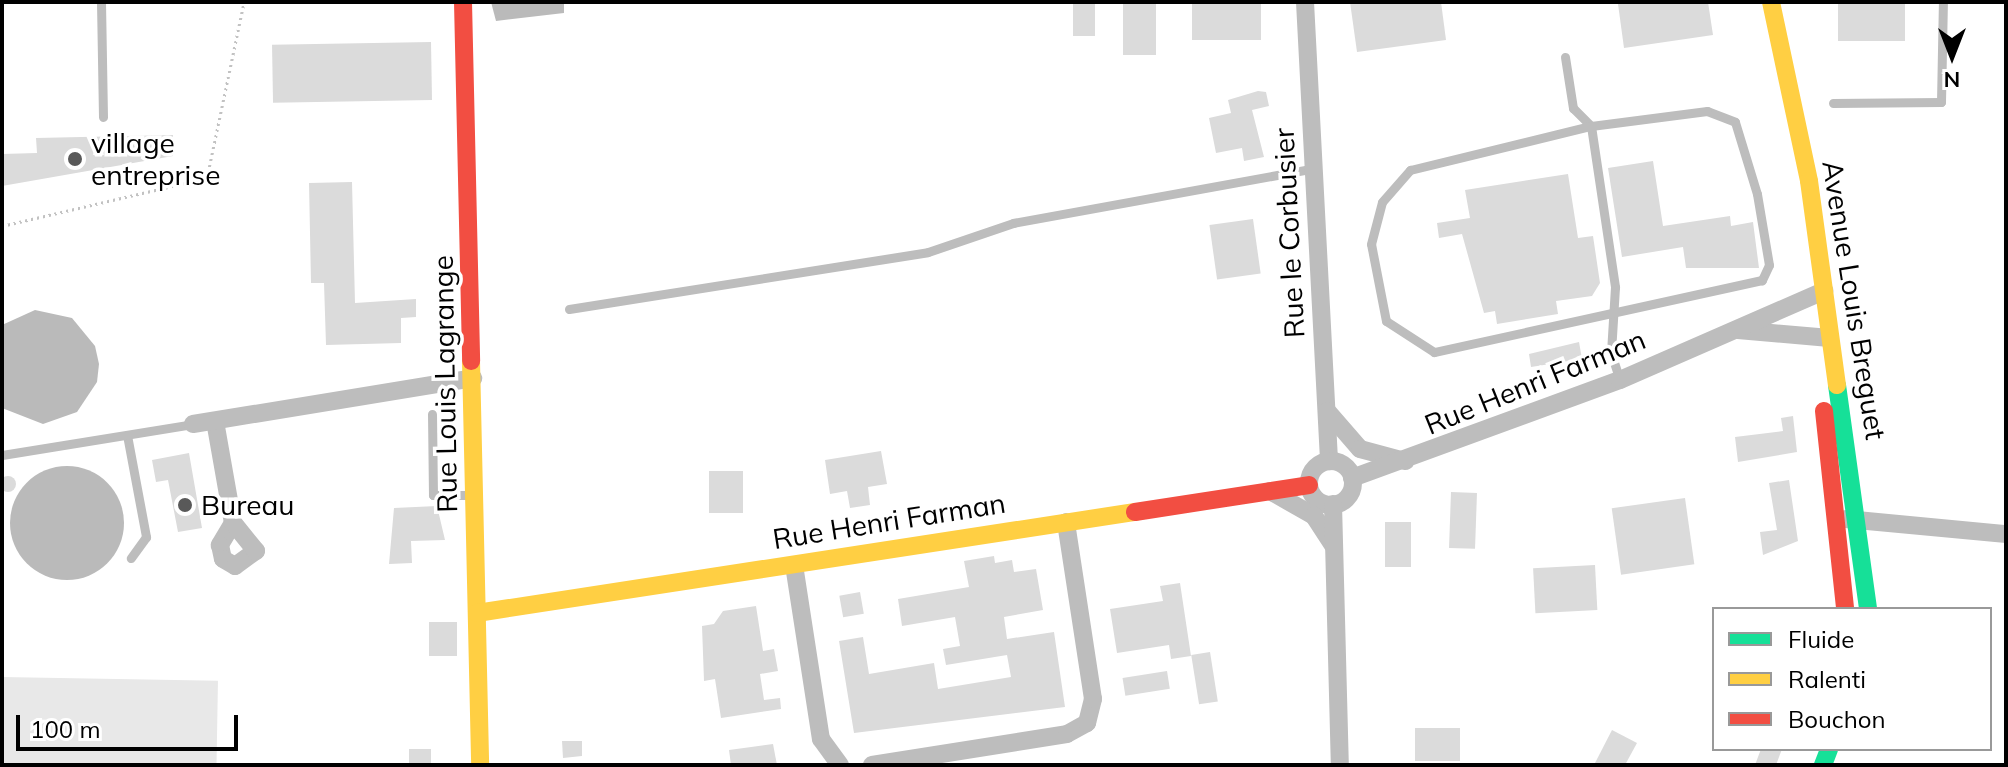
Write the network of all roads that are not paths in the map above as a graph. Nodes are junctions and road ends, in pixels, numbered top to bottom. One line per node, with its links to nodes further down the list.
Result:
1 (101, 2): 9 (lane)
2 (463, 2): 17 (street, Rue Louis Lagrange)
3 (1305, 2): 11 (street, Rue le Corbusier)
4 (1754, 2): 12 (street, Avenue Louis Breguet)
5 (1771, 2): 12 (street, Avenue Louis Breguet)
6 (1943, 2): 8 (lane)
7 (1565, 57): 10 (lane)
8 (1833, 103)
9 (103, 117)
10 (1591, 126): 14 (lane); 14 (lane); 14 (lane)
11 (1315, 168): 13 (lane); 19 (street, Rue le Corbusier)
12 (1816, 292): 15 (street, Rue Henri Farman); 16 (street, Avenue Louis Breguet)
13 (569, 309)
14 (1613, 318): 18 (lane)
15 (1735, 330): 16 (street); 18 (street, Rue Henri Farman)
16 (1822, 339): 32 (street, Avenue Louis Breguet); 33 (street, Avenue Louis Breguet)
17 (473, 378): 21 (street); 30 (street, Rue Louis Lagrange)
18 (1620, 380): 26 (street, Rue Henri Farman)
19 (1326, 408): 25 (street, Rue le Corbusier); 26 (street)
20 (432, 414): 30 (lane)
21 (215, 421): 22 (street); 35 (street)
22 (193, 424): 23 (lane)
23 (127, 435): 24 (lane); 38 (lane)
24 (2, 455)
25 (1329, 461): 27 (street); 28 (street)
26 (1409, 462): 27 (street, Rue Henri Farman)
27 (1352, 478): 31 (street)
28 (1309, 485): 29 (street, Rue Henri Farman); 31 (street)
29 (1270, 491): 34 (street, Rue Henri Farman); 37 (street)
30 (476, 495): 42 (street, Rue Louis Lagrange)
31 (1333, 504): 37 (street)
32 (1860, 517): 33 (street); 36 (street); 41 (street, Avenue Louis Breguet)
33 (1838, 519): 40 (street, Avenue Louis Breguet)
34 (1066, 522): 39 (street, Rue Henri Farman); 45 (street)
35 (233, 523)
36 (2006, 534)
37 (1335, 551): 46 (street)
38 (131, 558)
39 (794, 565): 42 (street, Rue Henri Farman); 44 (street)
40 (1845, 607)
41 (1868, 607)
42 (477, 613): 43 (street, Rue Louis Lagrange)
43 (480, 765)
44 (840, 765)
45 (872, 765)
46 (1340, 765)

